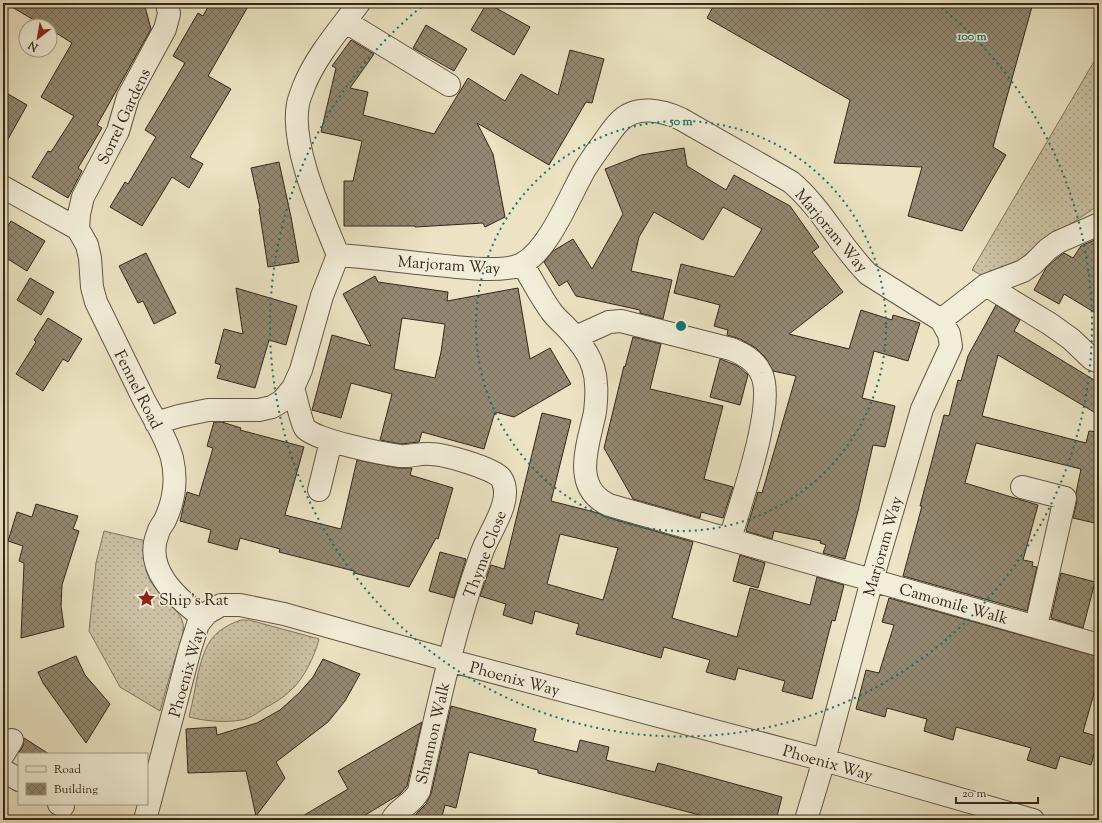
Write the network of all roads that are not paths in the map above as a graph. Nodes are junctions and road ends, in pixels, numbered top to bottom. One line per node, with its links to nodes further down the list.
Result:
1 (167, 3): 7 (street, Sorrel Gardens)
2 (359, 3): 3 (street)
3 (346, 22): 4 (street); 8 (street)
4 (449, 85)
5 (3, 187): 7 (street)
6 (1099, 224): 10 (street)
7 (78, 229): 15 (street, Fennel Road)
8 (338, 255): 9 (street, Marjoram Way); 14 (street)
9 (522, 264): 11 (street, Marjoram Way); 12 (street, Camomile Walk)
10 (986, 285): 11 (street); 13 (street)
11 (941, 320): 20 (street, Marjoram Way)
12 (576, 337): 19 (street, Camomile Walk); 19 (street)
13 (1099, 362)
14 (293, 388): 15 (street); 16 (street, Thyme Close)
15 (156, 423): 21 (street, Fennel Road)
16 (331, 441): 18 (street); 24 (street, Thyme Close)
17 (1022, 487): 22 (street)
18 (319, 490)
19 (730, 539): 20 (street, Camomile Walk)
20 (872, 580): 22 (street, Camomile Walk); 25 (street, Marjoram Way)
21 (202, 617): 24 (street, Phoenix Way); 28 (street, Phoenix Way)
22 (1036, 626): 23 (street, Camomile Walk)
23 (1099, 646)
24 (448, 660): 25 (street, Phoenix Way); 29 (street, Shannon Walk)
25 (824, 760): 30 (street, Marjoram Way); 31 (street, Phoenix Way)
26 (3, 770): 27 (street)
27 (18, 779)
28 (145, 820)
29 (392, 820)
30 (806, 820)
31 (1033, 820)

